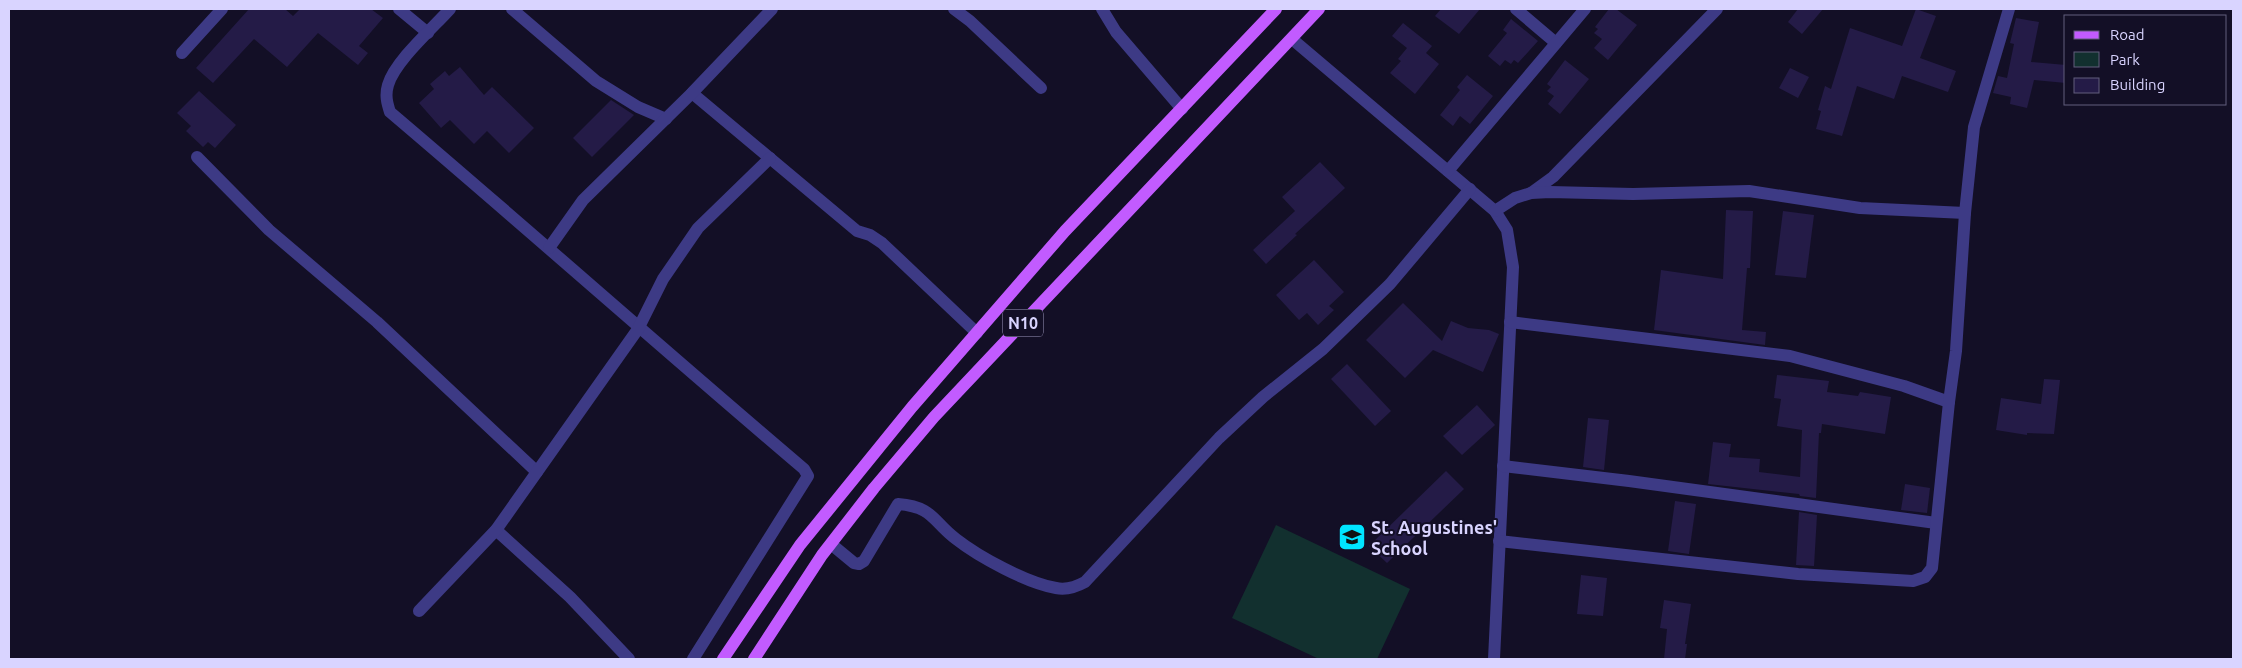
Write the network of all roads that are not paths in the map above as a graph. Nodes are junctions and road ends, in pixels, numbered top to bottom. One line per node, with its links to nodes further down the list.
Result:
1 (222, 9): 17 (street)
2 (399, 9): 14 (street)
3 (450, 9): 14 (street)
4 (512, 9): 21 (street)
5 (772, 9): 19 (street)
6 (954, 9): 18 (street)
7 (1102, 9): 20 (street)
8 (1276, 9): 20 (main road, N10)
9 (1319, 9): 15 (main road, N10)
10 (1516, 9): 16 (street)
11 (1585, 9): 16 (street)
12 (1717, 9): 26 (street)
13 (2010, 9): 28 (street)
14 (428, 33): 29 (street)
15 (1292, 39): 24 (street); 39 (main road, N10)
16 (1556, 43): 24 (street)
17 (182, 53)
18 (1041, 88)
19 (692, 93): 21 (street); 23 (street)
20 (1182, 109): 32 (main road, N10)
21 (666, 119): 29 (street)
22 (196, 158): 35 (street)
23 (770, 158): 31 (street); 32 (street)
24 (1448, 170): 25 (street)
25 (1470, 189): 27 (street); 39 (street)
26 (1531, 193): 27 (street); 28 (street)
27 (1495, 211): 30 (street)
28 (1965, 213): 33 (street)
29 (549, 248): 31 (street)
30 (1510, 322): 33 (street); 34 (street)
31 (638, 329): 35 (street); 42 (street)
32 (976, 333): 43 (main road, N10)
33 (1949, 402): 36 (street)
34 (1503, 466): 36 (street); 38 (street)
35 (537, 472): 37 (street)
36 (1936, 522): 38 (street)
37 (496, 530): 40 (street); 41 (street)
38 (1499, 541): 45 (street)
39 (831, 544): 44 (main road, N10)
40 (419, 611)
41 (629, 659)
42 (694, 659)
43 (723, 659)
44 (755, 659)
45 (1494, 659)

